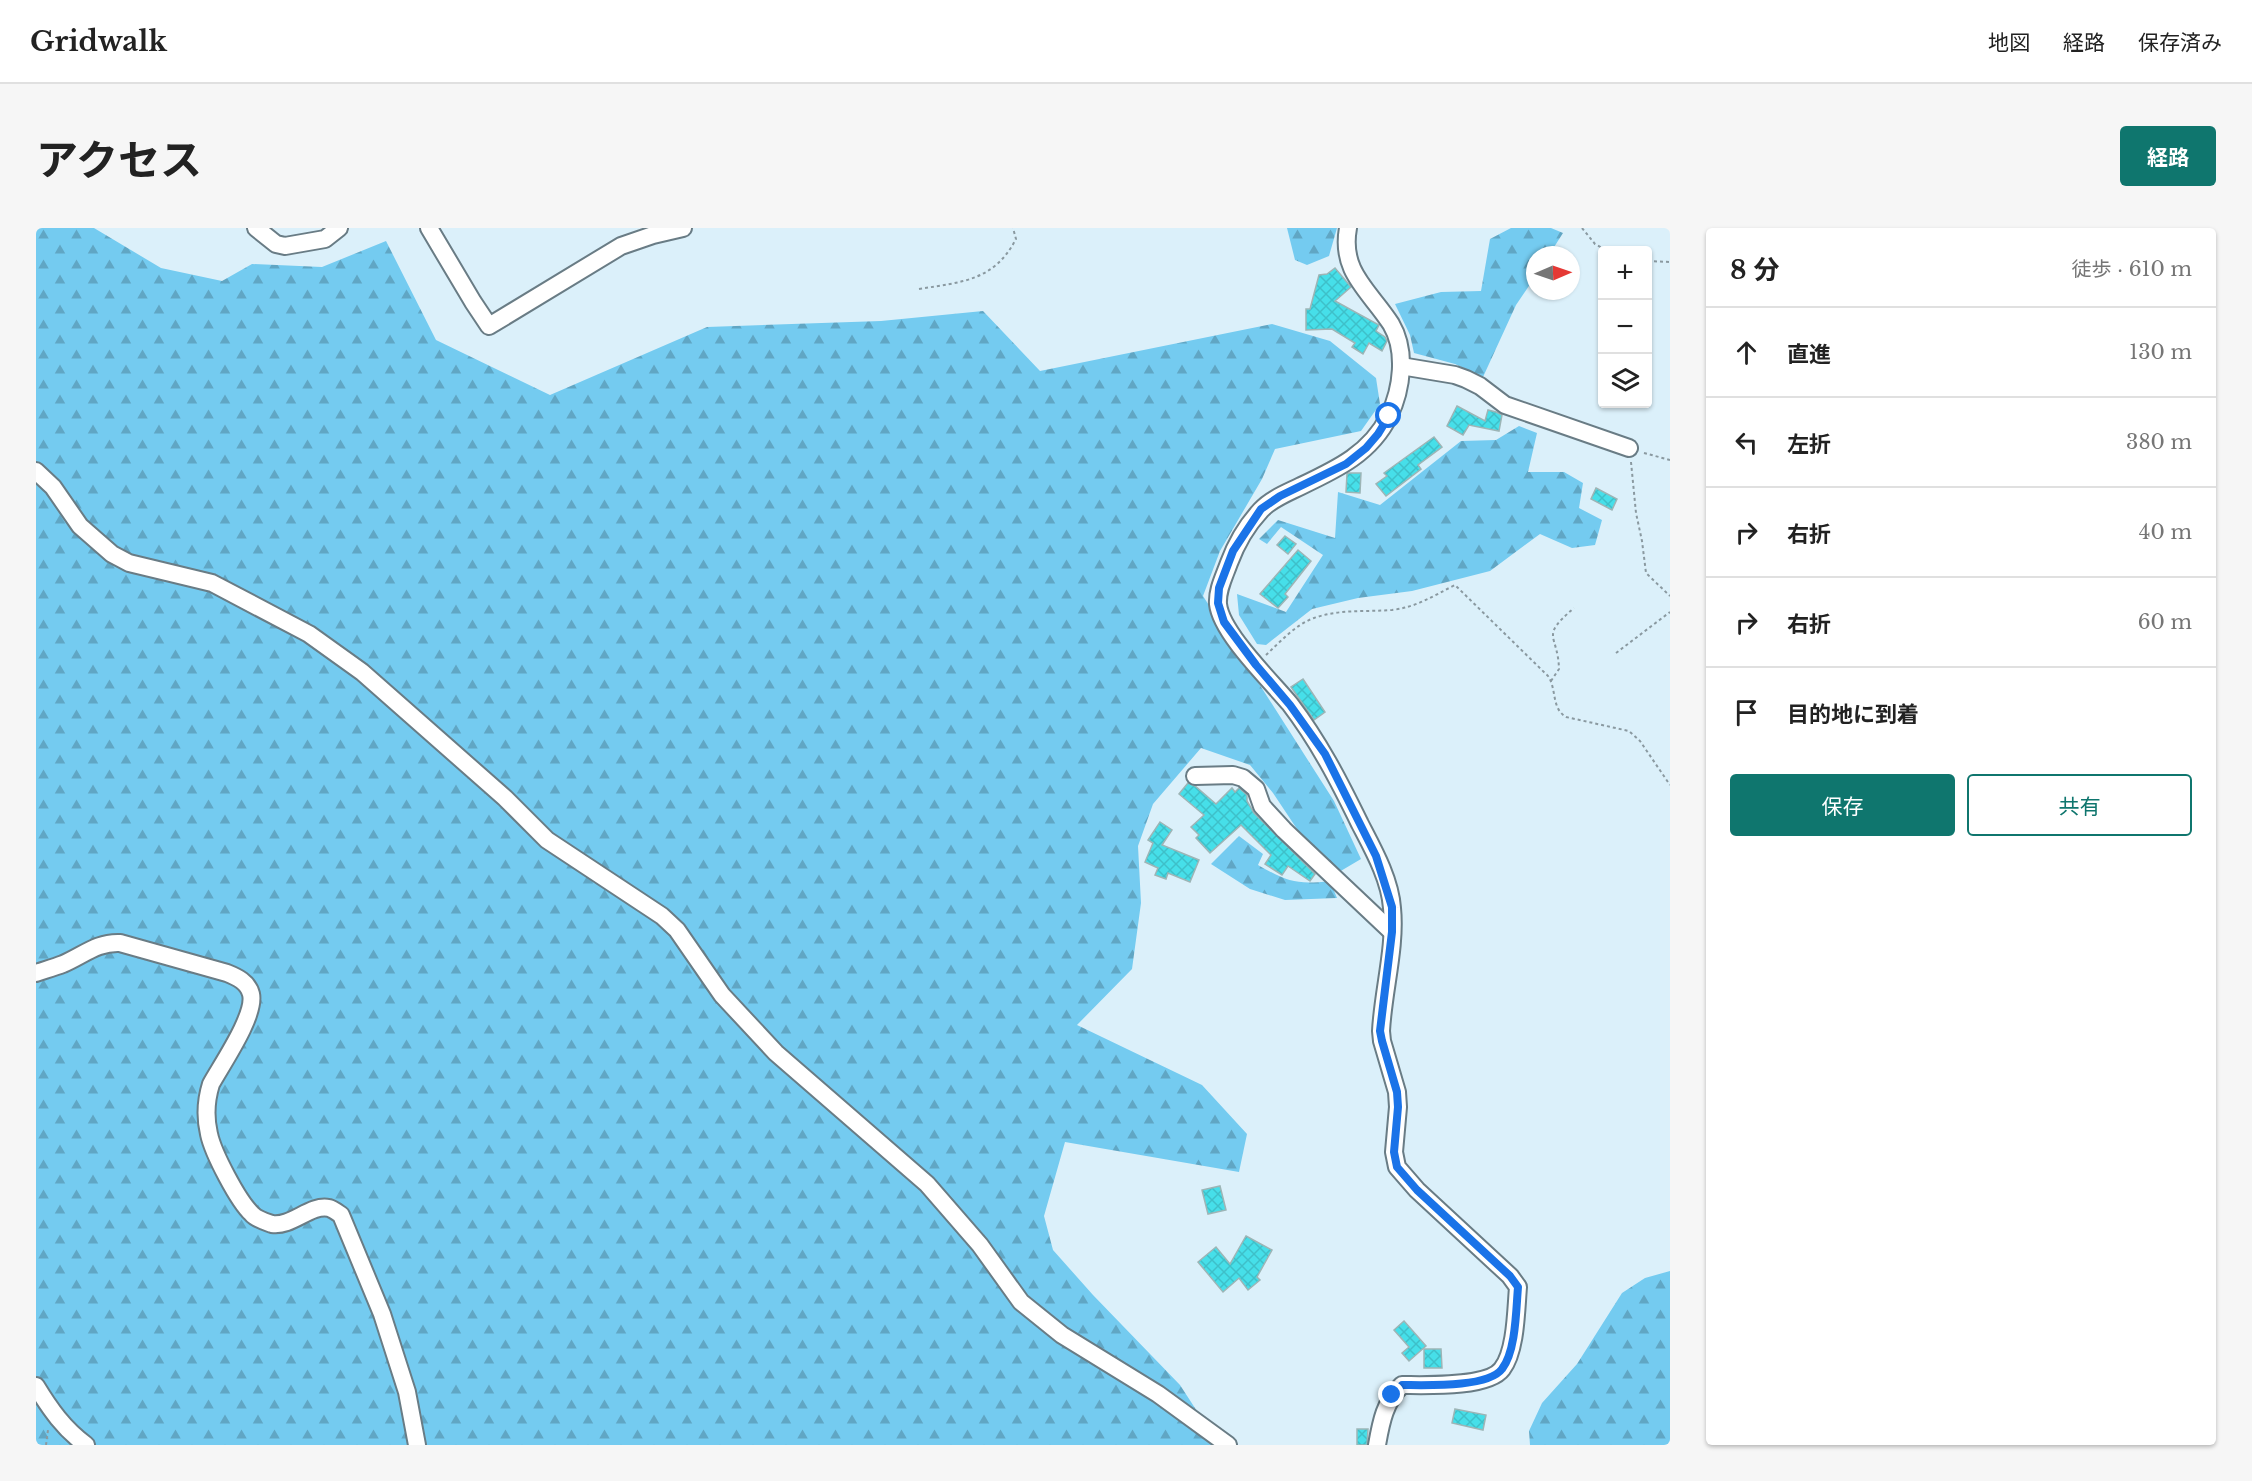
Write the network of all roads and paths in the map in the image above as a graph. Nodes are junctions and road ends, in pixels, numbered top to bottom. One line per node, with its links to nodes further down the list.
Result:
1 (256, 228): 2 (street)
2 (339, 228)
3 (429, 228): 4 (street)
4 (683, 228)
5 (1013, 228): 11 (path)
6 (1348, 228): 12 (street)
7 (1582, 228): 8 (path)
8 (1599, 246)
9 (1652, 261): 10 (path)
10 (1670, 261)
11 (919, 289)
12 (1401, 366): 13 (street); 20 (street)
13 (1629, 448): 14 (path); 16 (path)
14 (1670, 460)
15 (36, 471): 29 (street)
16 (1670, 596)
17 (1574, 608): 21 (path)
18 (1670, 612): 19 (path)
19 (1616, 653)
20 (1256, 665): 21 (path); 24 (street)
21 (1551, 681): 23 (path)
22 (1194, 776): 24 (street)
23 (1670, 785)
24 (1392, 932): 30 (street)
25 (36, 973): 28 (street)
26 (36, 1386): 27 (street)
27 (86, 1445)
28 (417, 1445)
29 (1228, 1445)
30 (1377, 1445)

